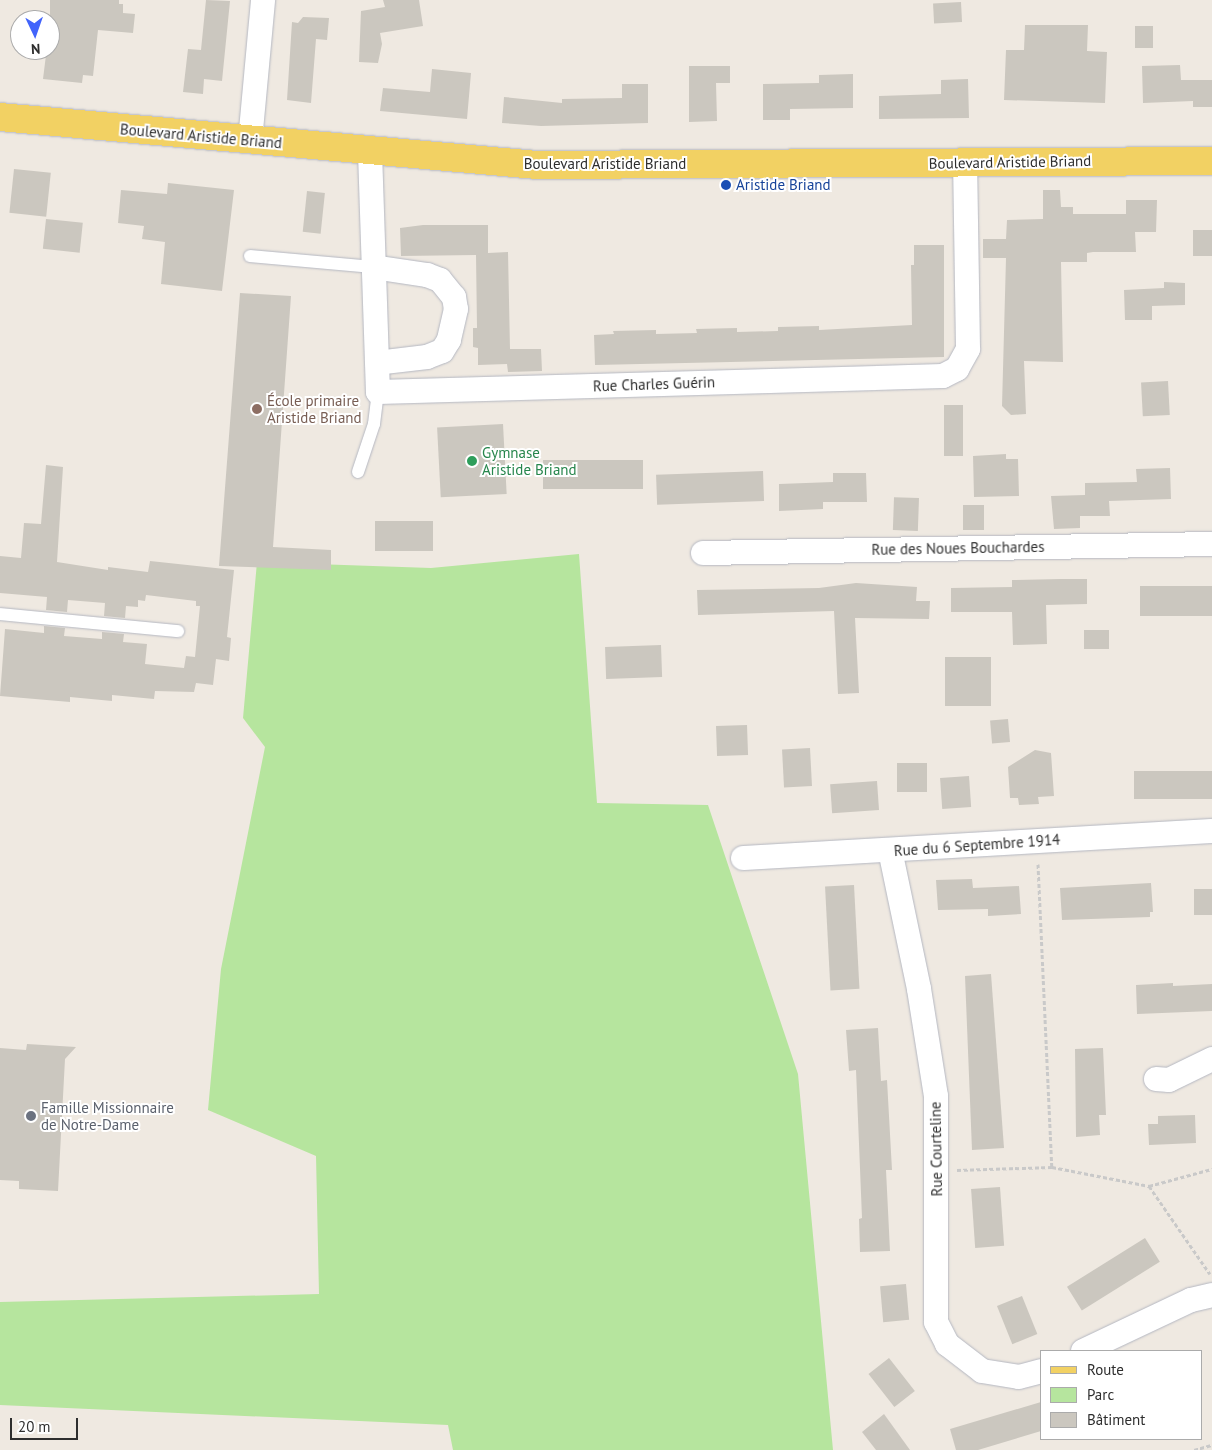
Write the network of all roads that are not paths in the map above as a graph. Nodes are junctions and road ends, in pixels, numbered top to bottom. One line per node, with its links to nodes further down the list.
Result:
1 (263, 0): 3 (street)
2 (0, 118): 3 (main road, Boulevard Aristide Briand)
3 (250, 141): 4 (main road, Boulevard Aristide Briand)
4 (370, 152): 6 (main road, Boulevard Aristide Briand); 8 (street)
5 (1212, 161): 6 (main road, Boulevard Aristide Briand)
6 (965, 162): 10 (street, Rue Charles Guérin)
7 (250, 256): 8 (lane)
8 (373, 267): 9 (street); 9 (street)
9 (377, 363): 10 (street)
10 (378, 392): 11 (lane)
11 (358, 472)
12 (1212, 544): 13 (street, Rue des Noues Bouchardes)
13 (703, 553)
14 (0, 614): 15 (lane)
15 (178, 631)
16 (1212, 830): 17 (street, Rue du 6 Septembre 1914)
17 (890, 850): 18 (street, Rue du 6 Septembre 1914); 23 (street, Rue Courteline)
18 (742, 858)
19 (1212, 1059): 20 (street)
20 (1156, 1079)
21 (1212, 1295): 22 (street)
22 (1085, 1350)
23 (1040, 1371)

